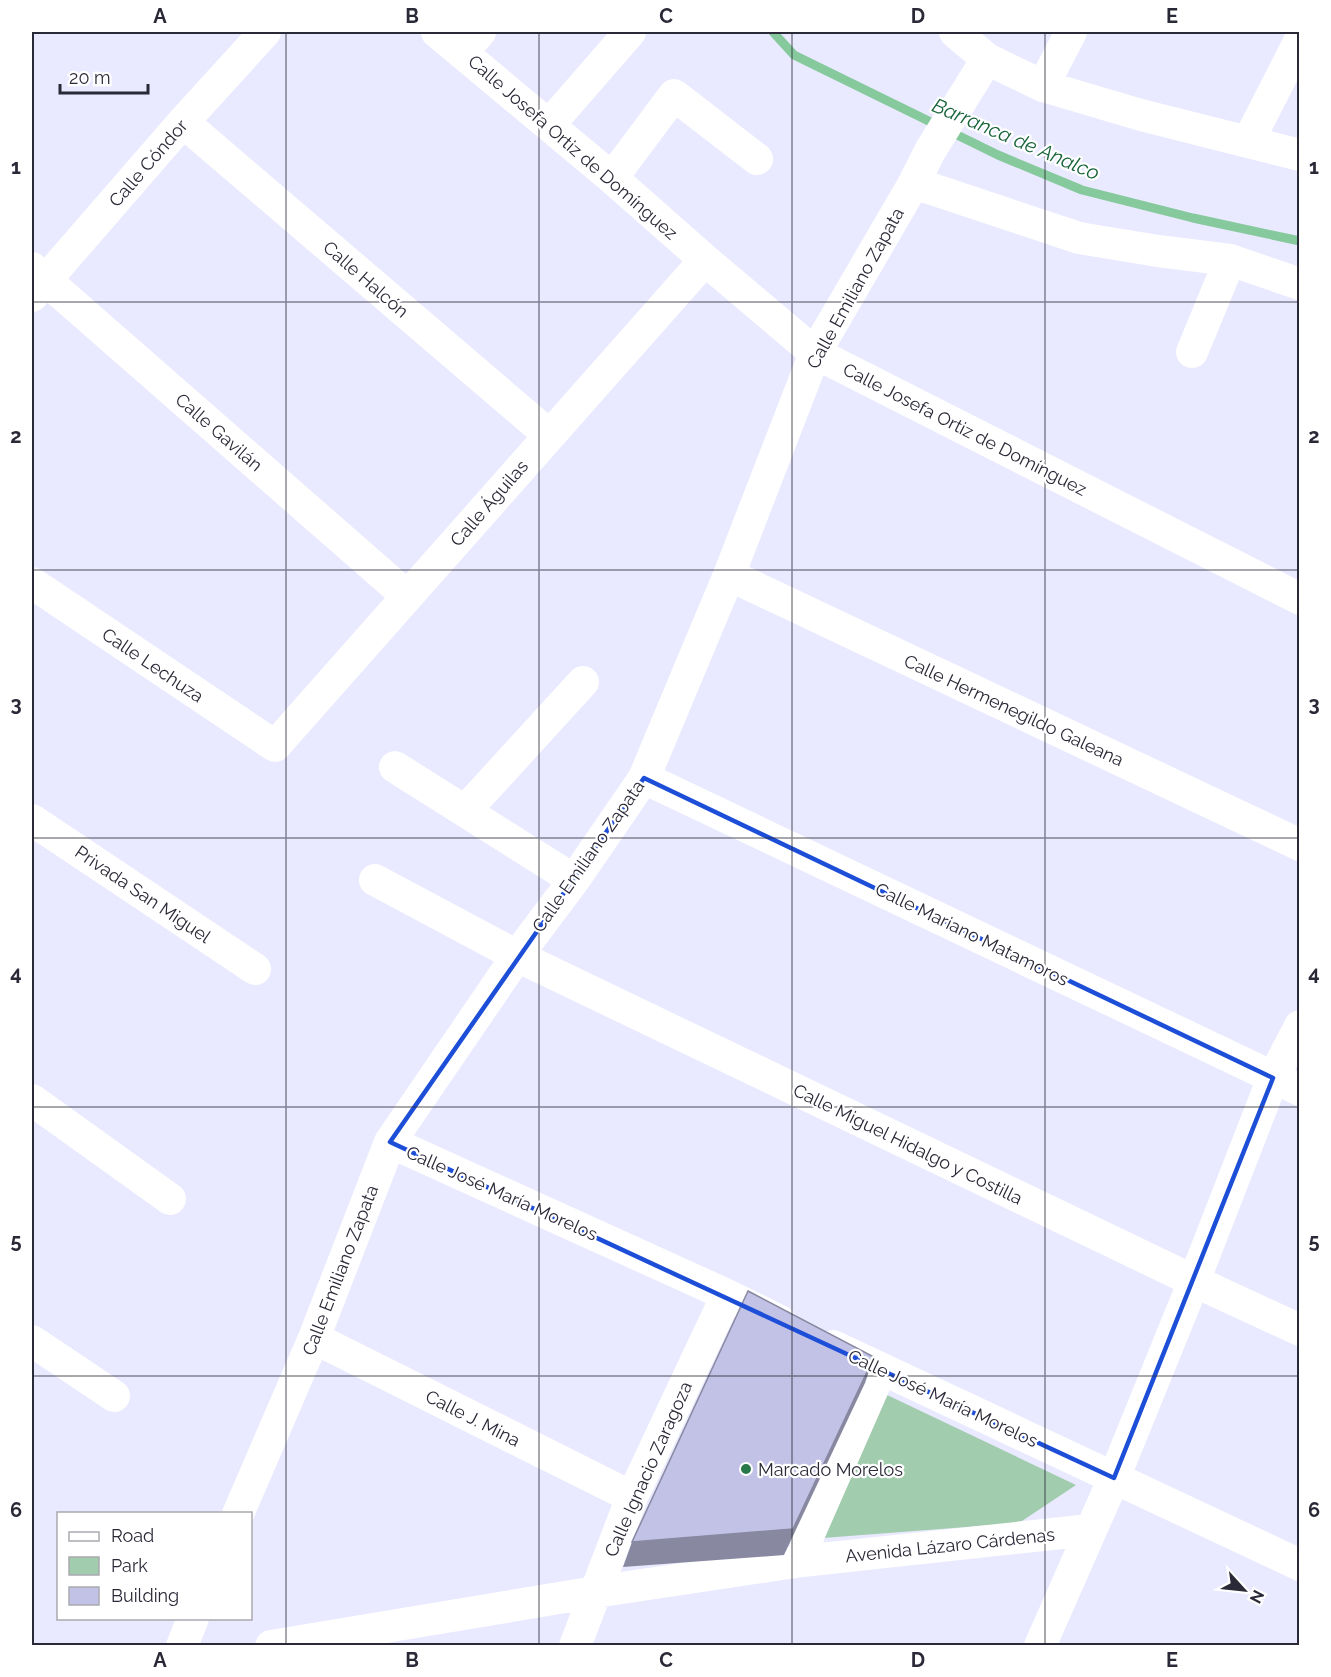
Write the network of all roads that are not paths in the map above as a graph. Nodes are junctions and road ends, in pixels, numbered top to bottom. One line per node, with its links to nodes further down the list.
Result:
1 (265, 32): 10 (street, Calle Cóndor)
2 (438, 32): 7 (street, Calle Josefa Ortiz de Domínguez)
3 (630, 32): 11 (street)
4 (955, 32): 8 (street)
5 (1071, 32): 9 (street)
6 (1299, 40): 12 (street)
7 (471, 42): 11 (street, Calle Josefa Ortiz de Domínguez)
8 (987, 59): 9 (street); 16 (street, Calle Emiliano Zapata)
9 (1043, 86): 12 (street)
10 (183, 122): 19 (street, Calle Cóndor); 23 (street, Calle Halcón)
11 (549, 125): 15 (street, Calle Josefa Ortiz de Domínguez)
12 (1248, 142): 13 (street)
13 (1299, 154)
14 (757, 159): 15 (street)
15 (612, 178): 17 (street, Calle Josefa Ortiz de Domínguez)
16 (914, 183): 18 (street); 22 (street, Calle Emiliano Zapata)
17 (705, 260): 22 (street, Calle Josefa Ortiz de Domínguez); 23 (street, Calle Águilas)
18 (1230, 260): 20 (street); 21 (street)
19 (36, 282): 26 (street, Calle Gavilán)
20 (1299, 284)
21 (1192, 352)
22 (815, 353): 24 (street, Calle Emiliano Zapata); 27 (street, Calle Josefa Ortiz de Domínguez)
23 (549, 435): 26 (street, Calle Águilas)
24 (729, 575): 31 (street, Calle Emiliano Zapata); 34 (street, Calle Hermenegildo Galeana)
25 (32, 583): 29 (street, Calle Lechuza)
26 (407, 596): 29 (street, Calle Águilas)
27 (1299, 599)
28 (583, 682): 32 (street)
29 (275, 746)
30 (395, 767): 32 (street)
31 (644, 778): 36 (street, Calle Emiliano Zapata); 40 (street, Calle Mariano Matamoros)
32 (465, 811): 36 (street)
33 (32, 820): 38 (street, Privada San Miguel)
34 (1299, 845)
35 (375, 880): 37 (street, Calle Miguel Hidalgo y Costilla)
36 (574, 880): 37 (street, Calle Emiliano Zapata)
37 (517, 956): 42 (street, Calle Emiliano Zapata); 44 (street, Calle Miguel Hidalgo y Costilla)
38 (255, 969)
39 (1299, 1026): 40 (street)
40 (1286, 1084): 44 (street)
41 (32, 1100): 43 (street)
42 (390, 1142): 45 (street, Calle José María Morelos); 47 (street, Calle Emiliano Zapata)
43 (170, 1199)
44 (1194, 1281): 46 (street, Calle Miguel Hidalgo y Costilla); 51 (street)
45 (727, 1295): 49 (street, Calle José María Morelos); 52 (street, Calle Ignacio Zaragoza)
46 (1299, 1330)
47 (314, 1338): 52 (street, Calle J. Mina); 53 (street, Calle Emiliano Zapata)
48 (32, 1341): 50 (street)
49 (881, 1370): 51 (street, Calle José María Morelos); 55 (street)
50 (114, 1396)
51 (1114, 1478): 54 (street); 56 (street, Calle José María Morelos)
52 (632, 1497): 57 (street, Calle Ignacio Zaragoza)
53 (239, 1512)
54 (1090, 1530): 55 (street, Avenida Lázaro Cárdenas); 62 (street)
55 (802, 1561): 57 (street, Avenida Lázaro Cárdenas)
56 (1299, 1565)
57 (595, 1592): 60 (street, Avenida Lázaro Cárdenas); 61 (street, Calle Ignacio Zaragoza)
58 (192, 1620): 59 (street)
59 (182, 1646)
60 (271, 1646)
61 (575, 1646)
62 (1040, 1646)

